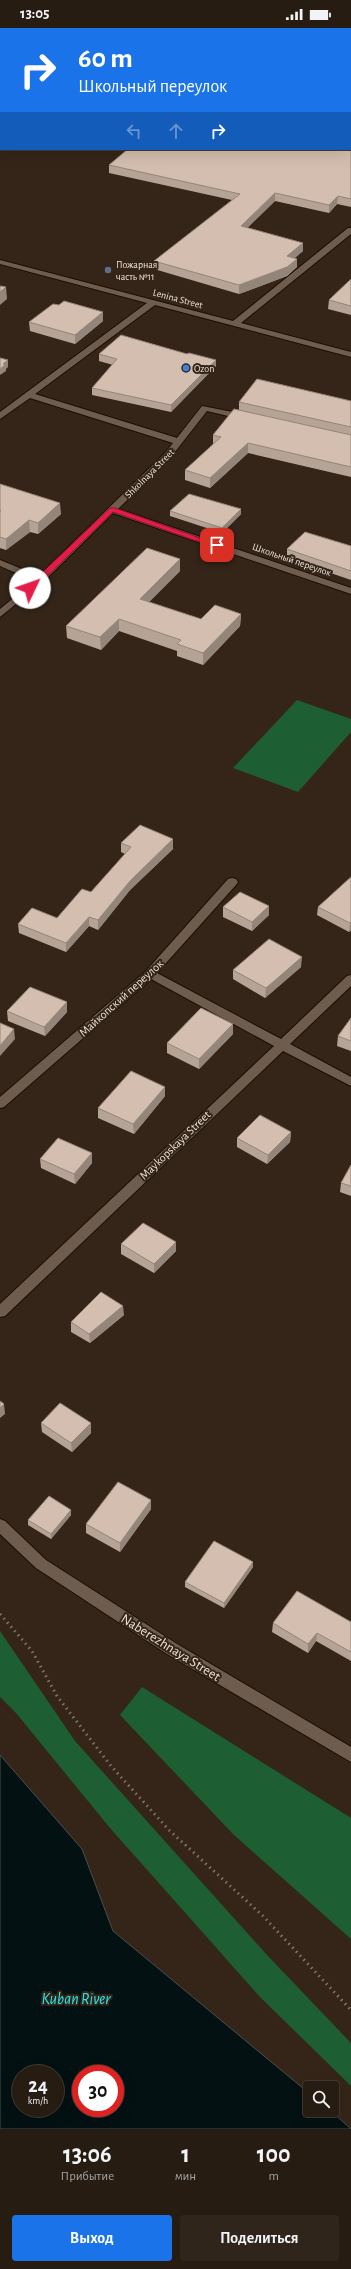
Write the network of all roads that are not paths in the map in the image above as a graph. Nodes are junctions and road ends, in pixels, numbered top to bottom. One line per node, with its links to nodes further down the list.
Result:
1 (351, 230): 4 (street)
2 (2, 264): 3 (street, Lenina Street)
3 (153, 303): 4 (street, Lenina Street); 6 (street)
4 (234, 325): 5 (street, Lenina Street)
5 (351, 355)
6 (28, 395): 7 (street); 9 (street)
7 (0, 416)
8 (251, 418): 9 (street, Shkolnaya Street)
9 (179, 442): 10 (street, Shkolnaya Street)
10 (112, 510): 12 (street, Shkolnaya Street); 13 (street, Школьный переулок)
11 (0, 563): 12 (street)
12 (40, 580): 14 (street, Shkolnaya Street)
13 (351, 591)
14 (0, 614)
15 (232, 882): 16 (street, Майкопский переулок)
16 (150, 974): 18 (street); 20 (street, Майкопский переулок)
17 (351, 979): 18 (street, Maykopskaya Street)
18 (280, 1044): 19 (street); 21 (street, Maykopskaya Street)
19 (351, 1082)
20 (0, 1104)
21 (0, 1312)
22 (0, 1525): 23 (street, Naberezhnaya Street)
23 (351, 1755)

